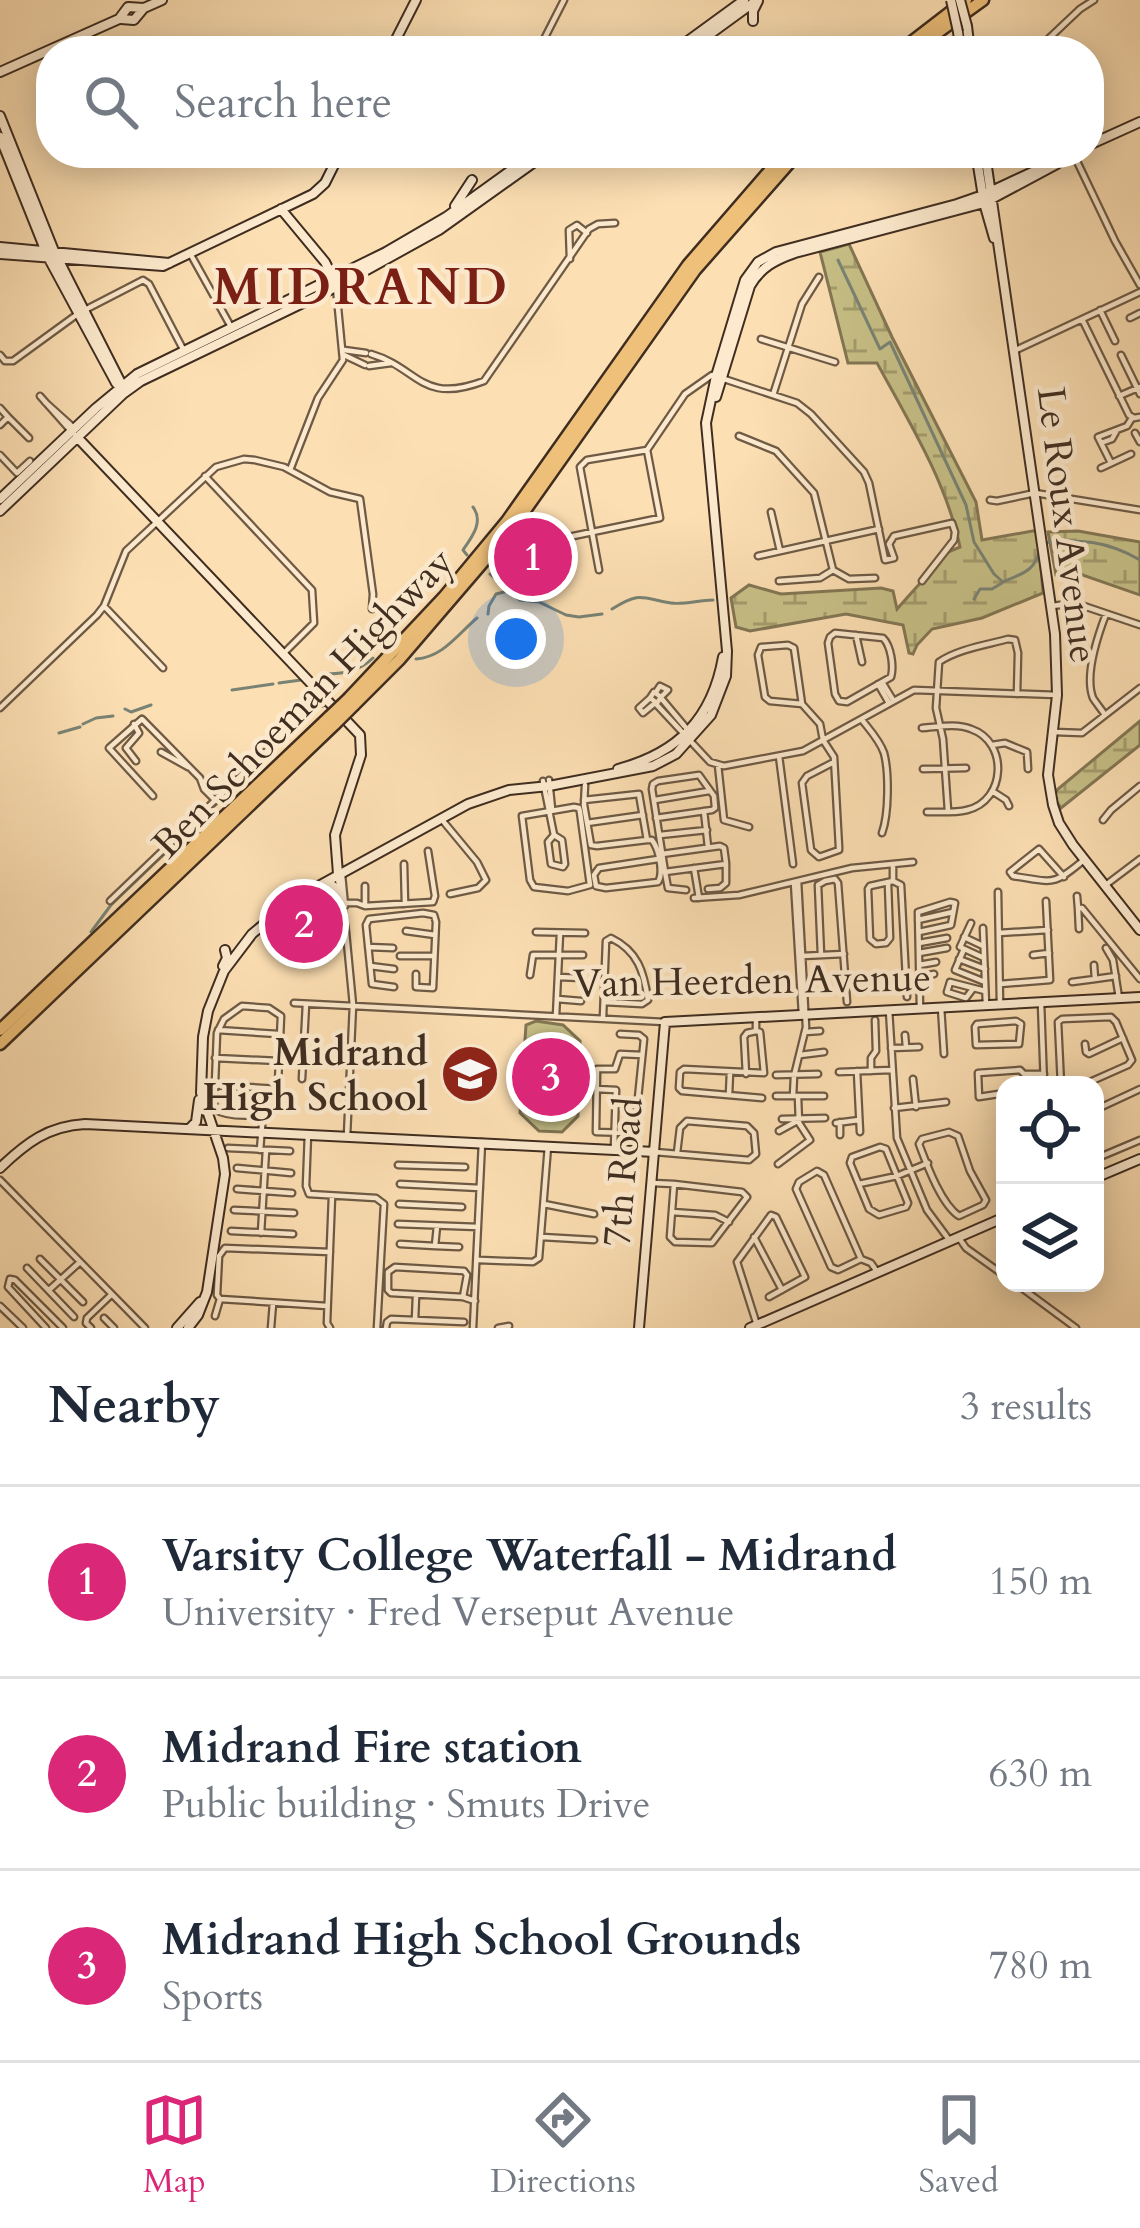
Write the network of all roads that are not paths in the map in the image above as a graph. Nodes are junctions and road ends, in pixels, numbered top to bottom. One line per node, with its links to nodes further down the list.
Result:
1 (162, 0): 12 (main road)
2 (416, 0): 13 (main road)
3 (564, 0): 14 (street)
4 (744, 0): 15 (main road)
5 (758, 0): 10 (main road); 10 (main road)
6 (951, 0): 11 (main road, bridge)
7 (963, 0): 11 (main road, bridge); 17 (highway)
8 (983, 0): 18 (highway)
9 (1094, 0): 21 (street)
10 (730, 20): 16 (main road)
11 (963, 29): 19 (main road); 20 (main road)
12 (81, 36)
13 (398, 36)
14 (546, 36)
15 (695, 36)
16 (708, 36)
17 (919, 36)
18 (933, 36)
19 (962, 36)
20 (965, 36)
21 (1056, 36)
22 (36, 56): 23 (main road)
23 (0, 72)
24 (0, 116): 28 (main road)
25 (1140, 122): 27 (main road)
26 (0, 137): 28 (main road)
27 (1104, 138)
28 (8, 158): 46 (main road); 49 (main road)
29 (332, 168): 40 (main road)
30 (514, 168): 42 (main road)
31 (514, 168): 58 (main road)
32 (772, 168): 145 (highway, Ben Schoeman Highway)
33 (785, 168): 145 (highway, Ben Schoeman Highway)
34 (980, 168): 39 (main road, Le Roux Avenue)
35 (987, 168): 39 (main road, Le Roux Avenue)
36 (1051, 168): 39 (main road)
37 (1078, 168): 59 (street)
38 (472, 180): 42 (main road)
39 (988, 197): 72 (main road, Le Roux Avenue); 82 (main road)
40 (303, 199): 41 (main road); 44 (main road)
41 (281, 209): 44 (main road); 50 (main road)
42 (446, 217): 56 (main road)
43 (615, 223): 45 (street)
44 (297, 229): 53 (main road)
45 (586, 233): 52 (street); 52 (street)
46 (41, 239): 47 (main road); 49 (main road)
47 (31, 249): 48 (main road); 49 (main road)
48 (0, 250): 49 (main road)
49 (51, 254): 51 (main road); 54 (main road); 55 (main road); 64 (main road)
50 (190, 255): 54 (main road); 68 (street)
51 (72, 258): 54 (main road); 55 (main road)
52 (570, 259): 79 (street)
53 (325, 262): 56 (main road); 58 (main road)
54 (171, 263)
55 (64, 269): 64 (main road)
56 (351, 269): 58 (main road)
57 (819, 277): 71 (street)
58 (335, 283): 60 (main road); 61 (street); 68 (main road)
59 (1140, 289): 63 (street)
60 (323, 293): 61 (main road); 68 (main road)
61 (338, 303): 74 (street)
62 (1136, 303): 65 (street)
63 (1100, 310): 67 (street); 70 (street)
64 (82, 312): 73 (street); 76 (street); 83 (main road)
65 (1140, 312): 66 (street)
66 (1130, 318)
67 (1082, 319): 72 (street); 86 (street)
68 (233, 332): 73 (main road)
69 (761, 339): 71 (street)
70 (1115, 341)
71 (788, 347): 78 (street); 85 (street)
72 (1014, 351): 109 (main road, Le Roux Avenue)
73 (188, 352): 83 (main road)
74 (344, 353): 75 (street); 80 (street); 107 (street)
75 (366, 353): 79 (street); 80 (street)
76 (0, 355)
77 (1121, 355): 84 (street)
78 (835, 362)
79 (391, 363): 80 (street)
80 (365, 365)
81 (703, 380): 82 (main road); 101 (street)
82 (716, 380): 85 (street); 154 (main road)
83 (123, 389): 91 (main road); 93 (main road)
84 (1139, 390): 86 (street)
85 (773, 395): 117 (street)
86 (1119, 396): 90 (street)
87 (43, 399): 93 (street)
88 (0, 408): 89 (street)
89 (8, 417): 92 (street); 96 (street)
90 (1136, 417): 97 (street)
91 (94, 422): 93 (main road); 100 (main road)
92 (0, 425)
93 (76, 433): 100 (main road); 110 (main road); 112 (main road); 113 (main road)
94 (1135, 433): 98 (street)
95 (739, 436): 120 (street)
96 (29, 438)
97 (1100, 439): 99 (street); 105 (street)
98 (1140, 442)
99 (1089, 443)
100 (92, 445): 112 (main road)
101 (647, 449): 118 (street); 118 (street)
102 (1131, 454): 105 (street)
103 (0, 455): 104 (street)
104 (30, 461)
105 (1111, 464): 106 (street)
106 (1101, 468)
107 (290, 470): 108 (street); 130 (street)
108 (205, 476): 116 (street); 134 (street)
109 (1035, 493): 111 (street); 114 (street); 129 (main road, Le Roux Avenue)
110 (0, 499)
111 (990, 500)
112 (142, 502): 116 (main road)
113 (0, 511)
114 (1140, 511)
115 (771, 512): 121 (street)
116 (158, 520): 128 (street); 134 (main road)
117 (879, 529): 120 (street); 127 (street)
118 (591, 531): 119 (street); 123 (street)
119 (559, 539)
120 (828, 540): 121 (street); 124 (street)
121 (780, 551): 122 (street)
122 (758, 556)
123 (599, 570)
124 (833, 570): 125 (street); 126 (street)
125 (875, 578)
126 (779, 581)
127 (922, 581)
128 (104, 606): 136 (street); 147 (street)
129 (1052, 606): 131 (street); 142 (main road, Le Roux Avenue)
130 (372, 609)
131 (1106, 614): 132 (street); 148 (street)
132 (1140, 625)
133 (856, 635): 135 (street); 137 (street); 137 (street)
134 (285, 652): 141 (main road)
135 (862, 662)
136 (163, 668)
137 (880, 683): 144 (street)
138 (1140, 688): 148 (street)
139 (936, 690): 140 (street); 140 (street); 144 (street); 151 (street)
140 (1017, 694): 142 (street)
141 (325, 695): 172 (main road); 177 (street)
142 (1057, 695): 153 (main road, Le Roux Avenue)
143 (657, 698): 154 (street)
144 (891, 701): 149 (street)
145 (352, 702): 281 (highway, Ben Schoeman Highway, bridge)
146 (802, 704): 146 (street); 155 (street)
147 (0, 708)
148 (1105, 715): 153 (street)
149 (861, 718): 155 (street); 191 (street)
150 (134, 724): 159 (street); 162 (street); 175 (street)
151 (942, 727): 152 (street); 156 (street); 165 (street)
152 (922, 728)
153 (1053, 732): 199 (main road, Le Roux Avenue)
154 (689, 736): 161 (street); 167 (main road); 169 (main road)
155 (822, 741): 158 (street); 160 (street)
156 (992, 745): 166 (street); 174 (street)
157 (161, 752): 162 (street)
158 (778, 756): 161 (street); 204 (street)
159 (136, 761)
160 (834, 762): 160 (street)
161 (718, 765): 189 (street)
162 (188, 766): 177 (street)
163 (966, 768): 165 (street)
164 (923, 769): 165 (street)
165 (945, 769): 183 (street)
166 (1028, 769)
167 (608, 775): 168 (main road); 170 (street)
168 (568, 782): 169 (main road); 170 (street)
169 (546, 783): 181 (street); 186 (main road)
170 (583, 785): 176 (street)
171 (1140, 786): 187 (street)
172 (351, 789): 197 (main road); 209 (main road)
173 (709, 791): 178 (street); 178 (street); 180 (street)
174 (992, 791): 179 (street); 183 (street)
175 (153, 796)
176 (584, 799): 184 (street); 188 (street)
177 (215, 800): 222 (street)
178 (654, 800): 185 (street)
179 (1009, 806)
180 (704, 811): 185 (street); 190 (street)
181 (550, 812): 181 (street); 193 (street)
182 (927, 812): 183 (street)
183 (948, 812)
184 (644, 814): 188 (street); 194 (street)
185 (656, 818): 192 (street)
186 (438, 819): 206 (main road); 219 (street)
187 (1103, 820)
188 (586, 823): 194 (street)
189 (749, 826)
190 (706, 830): 192 (street); 195 (street)
191 (882, 832)
192 (659, 835): 198 (street)
193 (554, 836): 193 (street)
194 (647, 839): 198 (street)
195 (708, 847): 198 (street); 203 (street)
196 (428, 851): 224 (street)
197 (339, 853): 206 (main road); 209 (main road)
198 (660, 856): 198 (street); 208 (street)
199 (1085, 859): 210 (street); 213 (main road, Le Roux Avenue)
200 (913, 861): 205 (street)
201 (1138, 863): 213 (street)
202 (404, 864): 224 (street)
203 (726, 864): 207 (street); 215 (street)
204 (793, 864)
205 (893, 864): 211 (street); 212 (street)
206 (353, 865): 209 (main road)
207 (694, 868): 208 (street); 211 (street)
208 (665, 872): 217 (street)
209 (339, 873): 216 (main road); 221 (street); 221 (street)
210 (1064, 877): 210 (street)
211 (796, 882): 253 (street)
212 (891, 882): 212 (street); 287 (street)
213 (1106, 885): 229 (main road, Le Roux Avenue)
214 (365, 886): 225 (street)
215 (708, 889)
216 (311, 890): 221 (main road); 283 (main road)
217 (686, 890)
218 (998, 892): 235 (street)
219 (450, 894)
220 (1077, 896): 226 (street)
221 (342, 900): 225 (street); 238 (street)
222 (110, 901)
223 (1046, 902): 228 (street)
224 (405, 904): 225 (street)
225 (365, 906)
226 (1078, 908): 227 (street); 259 (street)
227 (1079, 929)
228 (1048, 930): 235 (street); 251 (street)
229 (1140, 930)
230 (406, 931): 237 (street)
231 (536, 932): 233 (street)
232 (919, 932): 232 (street); 241 (street)
233 (560, 933): 234 (street); 252 (street)
234 (585, 933)
235 (999, 933): 282 (street)
236 (360, 934): 237 (street); 238 (street); 243 (street)
237 (435, 935): 258 (street)
238 (347, 936): 298 (street)
239 (964, 937): 242 (street); 242 (street); 248 (street)
240 (947, 938): 241 (street)
241 (919, 944): 250 (street)
242 (983, 946): 260 (street)
243 (368, 947): 244 (street); 265 (street)
244 (393, 948)
245 (947, 948): 250 (street)
246 (1106, 948): 259 (street)
247 (225, 950): 283 (main road)
248 (964, 950): 260 (street); 261 (street)
249 (821, 953): 253 (street); 254 (street); 254 (street)
250 (919, 953): 264 (street)
251 (1049, 953): 256 (street); 282 (street)
252 (560, 954): 255 (street); 270 (street); 271 (street)
253 (800, 954): 303 (street)
254 (844, 954): 293 (street)
255 (583, 955)
256 (1033, 955)
257 (400, 956): 258 (street)
258 (434, 956): 268 (street)
259 (1117, 957): 273 (street); 275 (street)
260 (984, 958): 267 (street)
261 (958, 959): 267 (street); 279 (street)
262 (936, 962): 264 (street)
263 (1094, 964): 277 (street)
264 (919, 965): 272 (street)
265 (370, 966): 266 (street); 284 (street)
266 (394, 968)
267 (985, 970): 279 (street)
268 (416, 974)
269 (934, 974): 272 (street)
270 (530, 975)
271 (558, 977): 274 (street); 290 (street)
272 (920, 977): 301 (street)
273 (1116, 977): 277 (street); 289 (street)
274 (582, 978)
275 (1140, 979)
276 (606, 980): 278 (street); 292 (street); 292 (street)
277 (1095, 980): 280 (street)
278 (629, 982)
279 (985, 982): 286 (street)
280 (1072, 982)
281 (55, 984): 309 (highway); 324 (highway)
282 (1003, 984): 297 (street)
283 (218, 985): 348 (main road)
284 (394, 987)
285 (973, 988): 286 (street)
286 (986, 991): 299 (street)
287 (907, 997)
288 (1140, 997): 289 (main road, Van Heerden Avenue)
289 (1116, 998): 295 (main road, Van Heerden Avenue)
290 (557, 999): 291 (street); 304 (street)
291 (581, 1001)
292 (604, 1002): 306 (street)
293 (847, 1002)
294 (294, 1003): 296 (street, Van Heerden Avenue)
295 (1040, 1003): 297 (main road, Van Heerden Avenue); 315 (street)
296 (306, 1004): 298 (street, Van Heerden Avenue); 345 (street)
297 (1003, 1004): 299 (main road, Van Heerden Avenue)
298 (352, 1005): 304 (street, Van Heerden Avenue); 375 (street)
299 (986, 1005): 300 (main road, Van Heerden Avenue)
300 (941, 1007): 301 (main road, Van Heerden Avenue); 329 (street)
301 (920, 1008): 302 (main road, Van Heerden Avenue)
302 (889, 1010): 303 (main road, Van Heerden Avenue); 325 (street)
303 (804, 1015): 305 (main road, Van Heerden Avenue); 313 (street)
304 (556, 1016): 306 (street, Van Heerden Avenue)
305 (756, 1017): 308 (main road, Van Heerden Avenue); 312 (street)
306 (603, 1018): 308 (street, Van Heerden Avenue)
307 (875, 1020): 334 (street)
308 (665, 1022): 383 (main road, 7th Road)
309 (0, 1027)
310 (218, 1030): 317 (street); 317 (street); 330 (street)
311 (820, 1030): 313 (street)
312 (756, 1031): 337 (street); 337 (street)
313 (805, 1032): 328 (street)
314 (1022, 1032): 314 (street); 315 (street)
315 (1041, 1032): 316 (street); 341 (street)
316 (1058, 1032): 320 (street); 343 (street)
317 (280, 1034): 331 (street)
318 (620, 1034): 327 (street)
319 (905, 1035): 322 (street)
320 (1124, 1038): 321 (street); 344 (street)
321 (1085, 1044)
322 (906, 1047): 323 (street); 325 (street)
323 (920, 1047)
324 (0, 1048)
325 (891, 1048): 332 (street)
326 (824, 1052): 328 (street)
327 (642, 1054): 350 (street); 371 (street)
328 (800, 1054): 338 (street)
329 (944, 1054)
330 (215, 1058): 331 (street); 347 (street)
331 (279, 1061): 349 (street)
332 (892, 1070): 334 (street); 361 (street)
333 (857, 1071): 334 (street); 336 (street); 366 (street)
334 (871, 1071)
335 (730, 1072): 337 (street); 353 (street); 353 (street)
336 (839, 1072)
337 (746, 1074)
338 (794, 1074): 339 (street); 342 (street); 356 (street)
339 (818, 1074)
340 (1024, 1074): 341 (street); 352 (street)
341 (1044, 1074)
342 (776, 1075)
343 (1060, 1076)
344 (1103, 1076)
345 (302, 1079)
346 (913, 1079): 359 (street)
347 (214, 1085): 349 (street); 362 (street)
348 (200, 1086): 367 (main road); 368 (main road)
349 (278, 1089): 362 (street)
350 (596, 1089): 371 (street); 371 (street)
351 (1140, 1089): 360 (street)
352 (996, 1094)
353 (729, 1095): 357 (street)
354 (776, 1096): 356 (street)
355 (824, 1096): 356 (street)
356 (796, 1097): 365 (street)
357 (762, 1098)
358 (946, 1102): 359 (street)
359 (916, 1106): 361 (street)
360 (1104, 1106)
361 (894, 1108): 394 (street)
362 (260, 1115): 372 (street)
363 (825, 1118): 365 (street)
364 (782, 1119): 365 (street)
365 (799, 1119): 369 (street); 388 (street)
366 (859, 1120): 370 (street); 374 (street)
367 (189, 1130): 368 (main road); 391 (main road)
368 (213, 1131): 372 (main road); 438 (main road)
369 (779, 1131)
370 (860, 1132)
371 (615, 1133): 381 (street)
372 (260, 1134): 373 (main road); 380 (street)
373 (308, 1134): 375 (main road); 407 (street)
374 (840, 1135)
375 (347, 1136): 377 (main road)
376 (1140, 1140): 385 (street)
377 (482, 1142): 378 (main road); 403 (street)
378 (548, 1146): 381 (main road); 409 (street)
379 (228, 1148): 380 (street)
380 (263, 1150): 382 (street); 393 (street)
381 (614, 1150): 383 (main road)
382 (290, 1151)
383 (655, 1152): 384 (street); 399 (main road, 7th Road)
384 (677, 1154): 384 (street)
385 (1104, 1155)
386 (1140, 1159): 396 (main road)
387 (928, 1163): 387 (street); 394 (street)
388 (778, 1164)
389 (398, 1165): 390 (street)
390 (465, 1167)
391 (0, 1168)
392 (237, 1168): 393 (street)
393 (265, 1171): 395 (street); 405 (street)
394 (911, 1171): 397 (street); 426 (street)
395 (292, 1173)
396 (1104, 1174)
397 (897, 1176): 402 (street); 402 (street); 402 (street)
398 (0, 1180): 435 (street)
399 (652, 1183): 401 (street); 476 (main road, 7th Road)
400 (400, 1184): 403 (street)
401 (674, 1184): 412 (street); 417 (street)
402 (858, 1185)
403 (480, 1187): 420 (street)
404 (237, 1190): 405 (street)
405 (264, 1191): 406 (street); 413 (street)
406 (292, 1193)
407 (332, 1196): 431 (street); 463 (street)
408 (399, 1204): 410 (street)
409 (544, 1204): 415 (street); 425 (street)
410 (462, 1207)
411 (234, 1210): 413 (street)
412 (672, 1211): 417 (street); 417 (street)
413 (262, 1212): 414 (street); 422 (street)
414 (294, 1213)
415 (594, 1214)
416 (996, 1221): 426 (main road)
417 (729, 1222)
418 (398, 1224): 419 (street)
419 (437, 1226): 420 (street); 429 (street)
420 (478, 1227): 434 (street)
421 (231, 1231): 422 (street)
422 (261, 1233): 423 (street)
423 (293, 1234)
424 (754, 1236): 441 (street); 441 (street); 464 (street)
425 (542, 1238): 427 (street); 434 (street)
426 (955, 1239): 437 (street); 439 (main road)
427 (595, 1240)
428 (400, 1244): 429 (street)
429 (435, 1246): 430 (street)
430 (459, 1247)
431 (330, 1252): 448 (street); 454 (street)
432 (861, 1258): 432 (street); 439 (street)
433 (40, 1259): 440 (street)
434 (476, 1260): 449 (street)
435 (80, 1262): 440 (street); 444 (street)
436 (27, 1268): 442 (street)
437 (996, 1270)
438 (210, 1271): 470 (main road); 471 (main road)
439 (878, 1273): 464 (main road)
440 (61, 1279): 442 (street); 450 (street)
441 (782, 1290): 447 (street)
442 (50, 1292): 452 (street); 457 (street)
443 (1027, 1292): 477 (street)
444 (111, 1295): 467 (street); 469 (street)
445 (416, 1295): 446 (street); 446 (street); 459 (street)
446 (463, 1297): 449 (street)
447 (770, 1297)
448 (220, 1300): 451 (street); 456 (street)
449 (475, 1301): 474 (street)
450 (83, 1302)
451 (273, 1303): 454 (street); 472 (street)
452 (40, 1304): 455 (street); 466 (street)
453 (0, 1306): 461 (street)
454 (327, 1306): 473 (street)
455 (31, 1312): 461 (street); 465 (street)
456 (214, 1316)
457 (74, 1317)
458 (104, 1318): 468 (street)
459 (415, 1320): 460 (street); 463 (street)
460 (464, 1322)
461 (18, 1326)
462 (509, 1326): 475 (street)
463 (380, 1327)
464 (754, 1327)
465 (46, 1328)
466 (63, 1328)
467 (91, 1328)
468 (114, 1328)
469 (145, 1328)
470 (178, 1328)
471 (188, 1328)
472 (271, 1328)
473 (329, 1328)
474 (473, 1328)
475 (498, 1328)
476 (639, 1328)
477 (1076, 1328)

